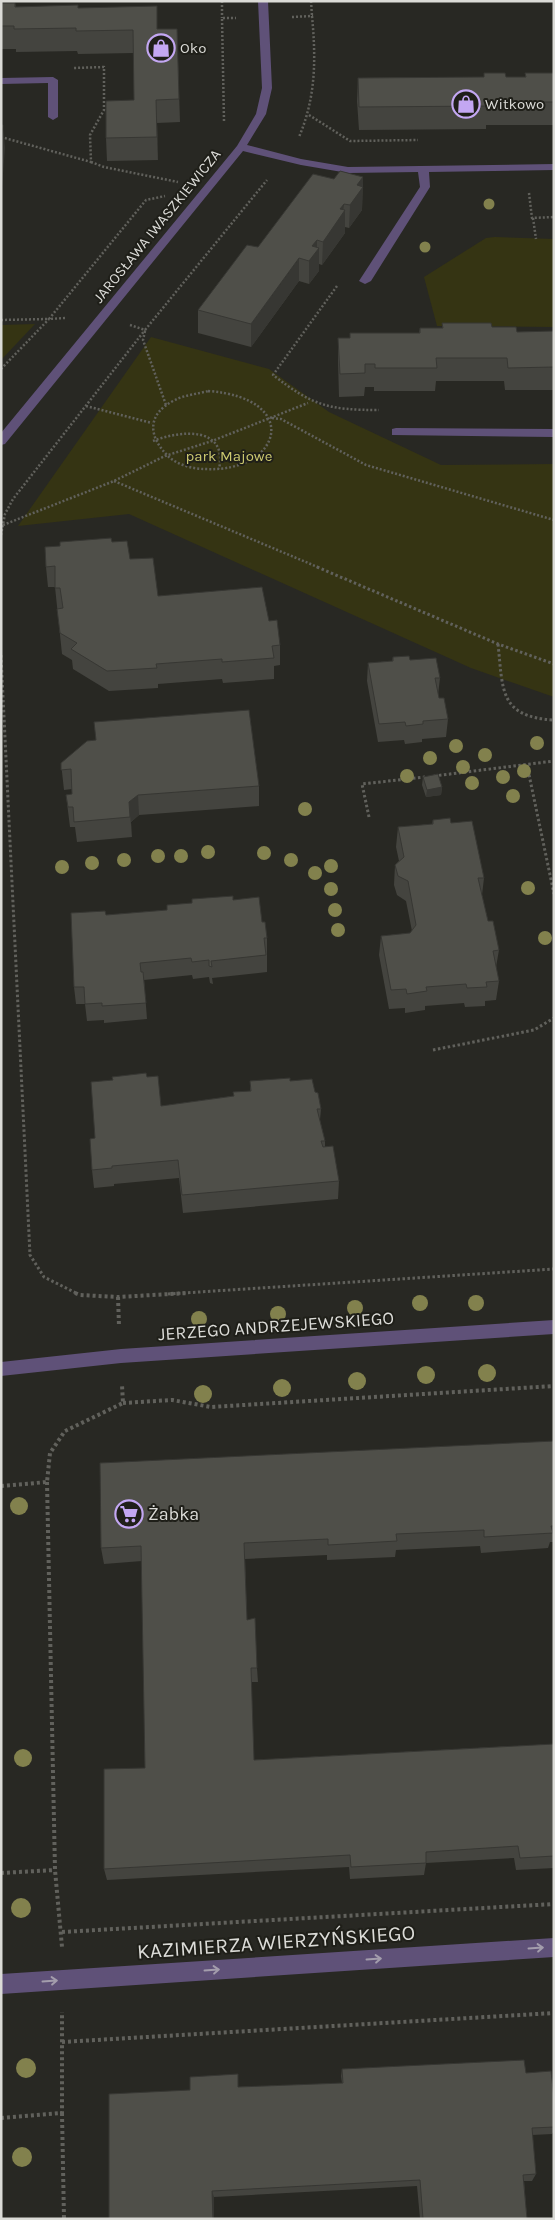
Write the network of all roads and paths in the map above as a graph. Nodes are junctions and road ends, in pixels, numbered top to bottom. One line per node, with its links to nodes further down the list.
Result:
1 (222, 1): 5 (path)
2 (263, 1): 10 (street, JAROSŁAWA IWASZKIEWICZA)
3 (311, 1): 4 (path)
4 (312, 16)
5 (222, 18)
6 (1, 81): 8 (street)
7 (309, 115): 9 (path)
8 (53, 117)
9 (428, 140)
10 (241, 147): 13 (street); 37 (street, JAROSŁAWA IWASZKIEWICZA)
11 (91, 162): 15 (path)
12 (554, 167): 13 (street)
13 (423, 169): 22 (street)
14 (273, 172): 27 (path)
15 (186, 184)
16 (170, 195): 24 (path)
17 (530, 203): 19 (path)
18 (554, 217): 19 (path)
19 (534, 218): 20 (path)
20 (536, 239)
21 (340, 282): 29 (path)
22 (365, 282)
23 (66, 318): 24 (path)
24 (49, 319): 25 (path); 28 (path)
25 (1, 320)
26 (127, 324): 27 (path)
27 (145, 330): 31 (path); 32 (path)
28 (1, 369)
29 (289, 388)
30 (309, 402): 33 (path)
31 (166, 404): 33 (path); 34 (path)
32 (86, 406): 34 (path); 44 (path)
33 (270, 418): 39 (path); 41 (path); 43 (path)
34 (152, 423): 38 (path)
35 (396, 432): 36 (street)
36 (554, 433)
37 (1, 441)
38 (153, 441): 39 (path); 40 (path)
39 (212, 441): 40 (path); 41 (path)
40 (165, 456): 41 (path); 42 (path)
41 (219, 469)
42 (114, 481): 44 (path); 46 (path)
43 (554, 520)
44 (2, 525): 45 (path)
45 (1, 535)
46 (498, 644): 48 (path); 49 (path)
47 (1, 655): 57 (path)
48 (554, 664)
49 (554, 720)
50 (554, 760): 51 (path)
51 (527, 764): 52 (path); 53 (path)
52 (369, 817)
53 (554, 894)
54 (554, 1018): 55 (path)
55 (433, 1050)
56 (554, 1269): 57 (path)
57 (118, 1297): 59 (path)
58 (554, 1327): 60 (street, JERZEGO ANDRZEJEWSKIEGO)
59 (120, 1334)
60 (1, 1369)
61 (122, 1384): 63 (path)
62 (554, 1386): 63 (path)
63 (123, 1403): 64 (path)
64 (47, 1482): 65 (path); 66 (path)
65 (1, 1486)
66 (55, 1870): 67 (path); 69 (path)
67 (1, 1873)
68 (554, 1904): 69 (path)
69 (62, 1932): 71 (path)
70 (554, 1947): 72 (street, KAZIMIERZA WIERZYŃSKIEGO, one-way to 70)
71 (62, 1955)
72 (1, 1984)
73 (62, 2005): 75 (path)
74 (554, 2013): 75 (path)
75 (62, 2042): 76 (path)
76 (62, 2113): 77 (path); 78 (path)
77 (1, 2118)
78 (64, 2219)

